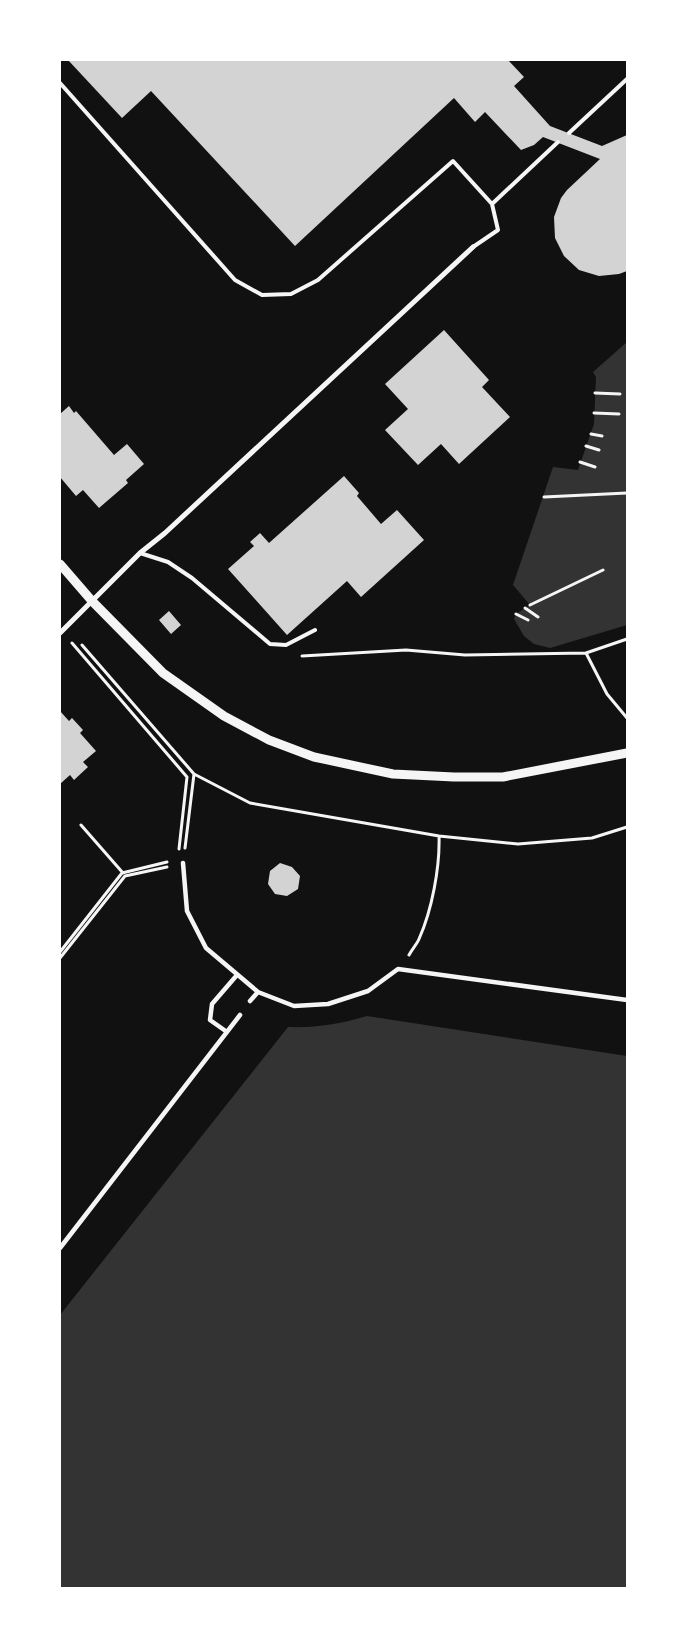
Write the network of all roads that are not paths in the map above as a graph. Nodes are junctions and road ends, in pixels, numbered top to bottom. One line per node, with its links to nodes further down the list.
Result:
1 (627, 79): 3 (lane)
2 (60, 83): 5 (lane)
3 (569, 133)
4 (558, 142): 5 (lane)
5 (492, 204): 6 (lane)
6 (473, 247): 7 (street)
7 (140, 553): 9 (street); 10 (lane)
8 (60, 564): 9 (street)
9 (92, 601): 11 (street); 12 (street)
10 (315, 630)
11 (61, 632)
12 (627, 753)
13 (183, 864): 14 (street)
14 (237, 976): 15 (street); 19 (street)
15 (258, 992): 16 (street); 17 (street)
16 (627, 1000)
17 (250, 1001)
18 (240, 1015): 19 (street)
19 (227, 1032): 20 (street)
20 (60, 1248)

